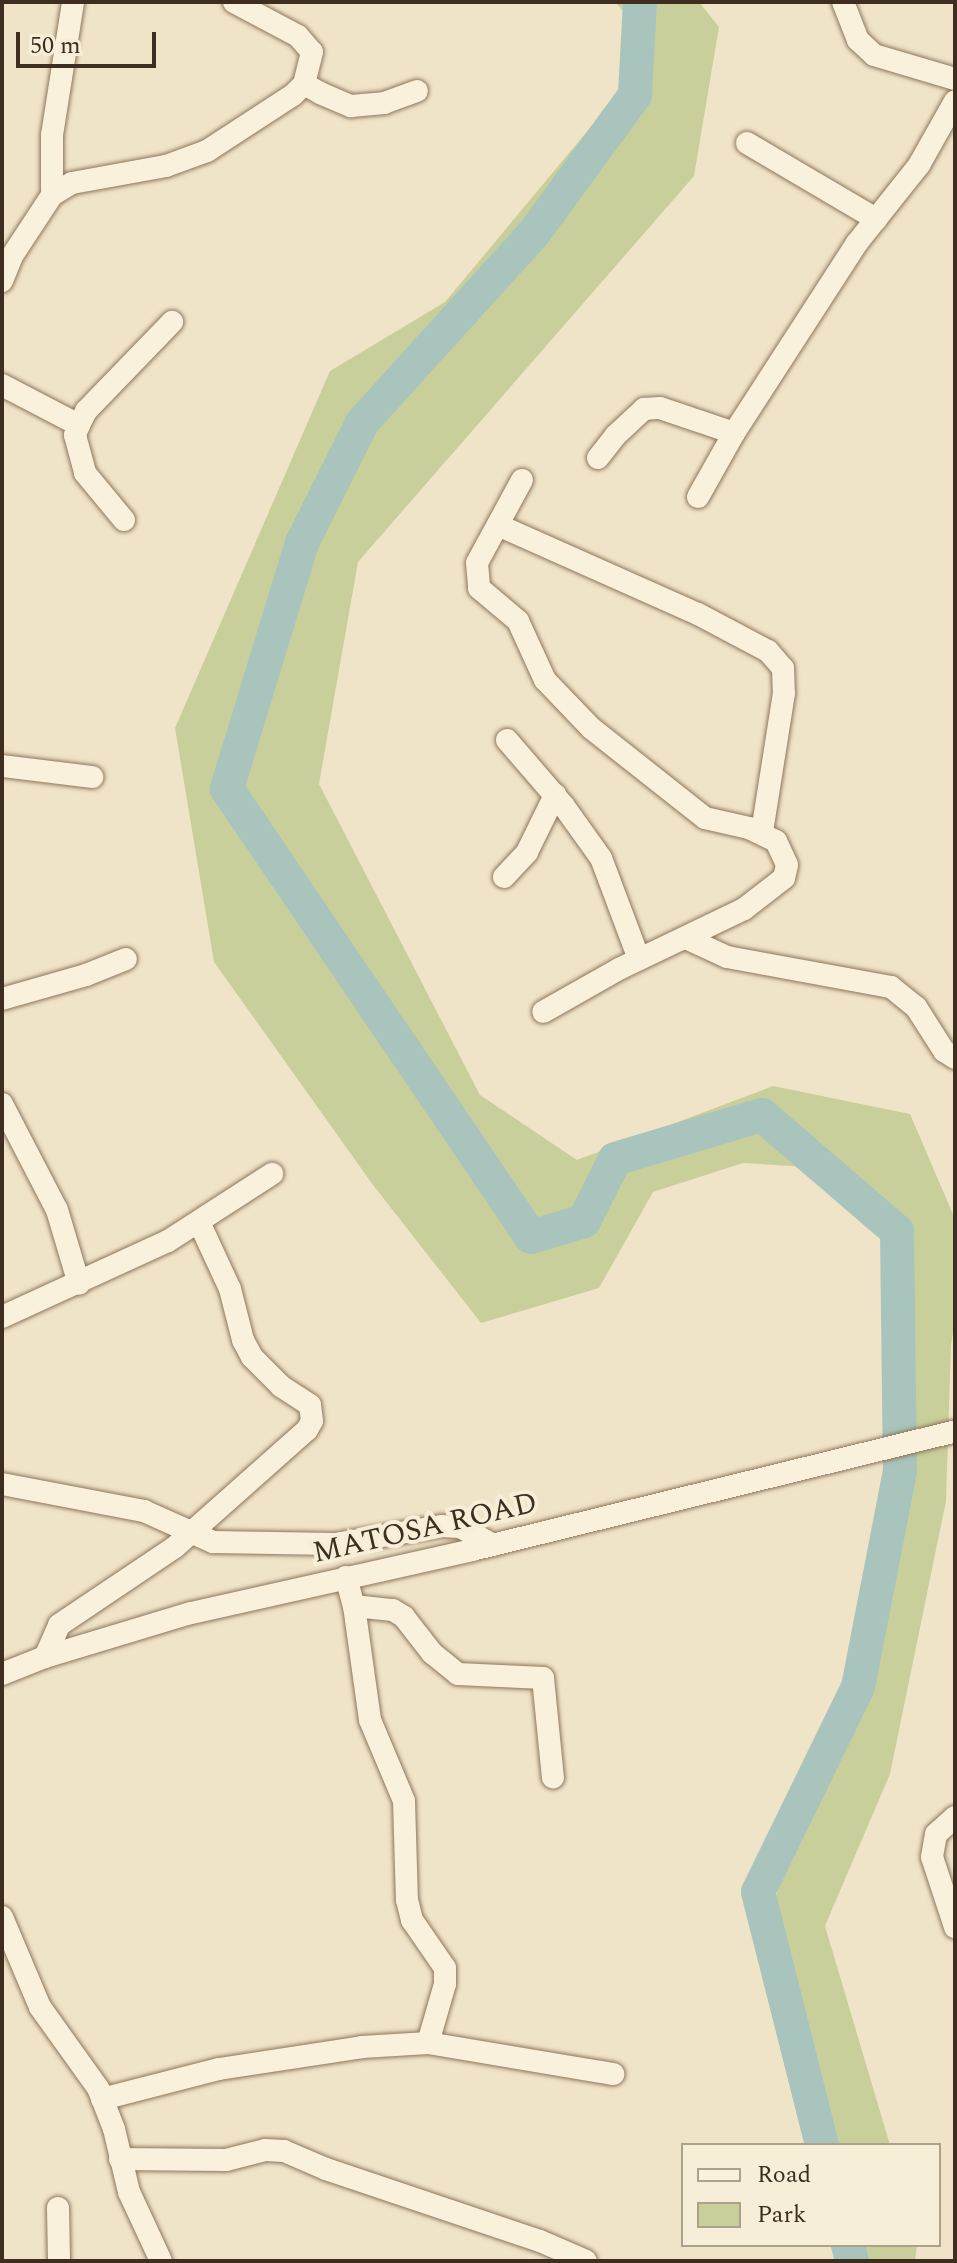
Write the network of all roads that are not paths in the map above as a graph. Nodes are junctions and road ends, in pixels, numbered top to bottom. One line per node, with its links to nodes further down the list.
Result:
1 (73, 2): 9 (street)
2 (234, 2): 5 (street)
3 (843, 2): 4 (street)
4 (955, 79)
5 (304, 84): 6 (street); 9 (street)
6 (417, 91)
7 (955, 101): 10 (street)
8 (747, 143): 10 (street)
9 (52, 195): 11 (street)
10 (876, 219): 15 (street)
11 (2, 281)
12 (172, 322): 14 (street)
13 (2, 385): 14 (street)
14 (79, 425): 19 (street)
15 (734, 433): 16 (street); 18 (street)
16 (598, 458)
17 (522, 480): 20 (street)
18 (698, 497)
19 (124, 520)
20 (500, 526): 25 (street); 25 (street)
21 (507, 740): 24 (street)
22 (2, 766): 23 (street)
23 (92, 777)
24 (555, 795): 26 (street); 29 (street)
25 (762, 832): 27 (street)
26 (504, 877)
27 (688, 939): 29 (street); 32 (street)
28 (126, 959): 30 (street)
29 (639, 959): 31 (street)
30 (2, 999)
31 (543, 1012)
32 (955, 1058)
33 (2, 1104): 36 (street)
34 (272, 1174): 35 (street)
35 (199, 1222): 36 (street); 40 (street)
36 (79, 1284): 37 (street)
37 (2, 1317)
38 (955, 1432): 41 (street, MATOSA ROAD)
39 (2, 1484): 40 (street)
40 (191, 1534): 41 (street); 44 (street)
41 (494, 1545): 42 (street, MATOSA ROAD)
42 (346, 1577): 43 (street); 44 (street, MATOSA ROAD)
43 (354, 1606): 46 (street); 50 (street)
44 (45, 1657): 45 (street, MATOSA ROAD)
45 (2, 1674)
46 (553, 1778)
47 (955, 1817): 49 (street)
48 (2, 1917): 52 (street)
49 (955, 1927)
50 (428, 2043): 51 (street); 52 (street)
51 (613, 2074)
52 (102, 2099): 53 (street)
53 (120, 2159): 56 (street); 57 (street)
54 (58, 2208): 55 (street)
55 (59, 2261)
56 (161, 2261)
57 (586, 2261)

